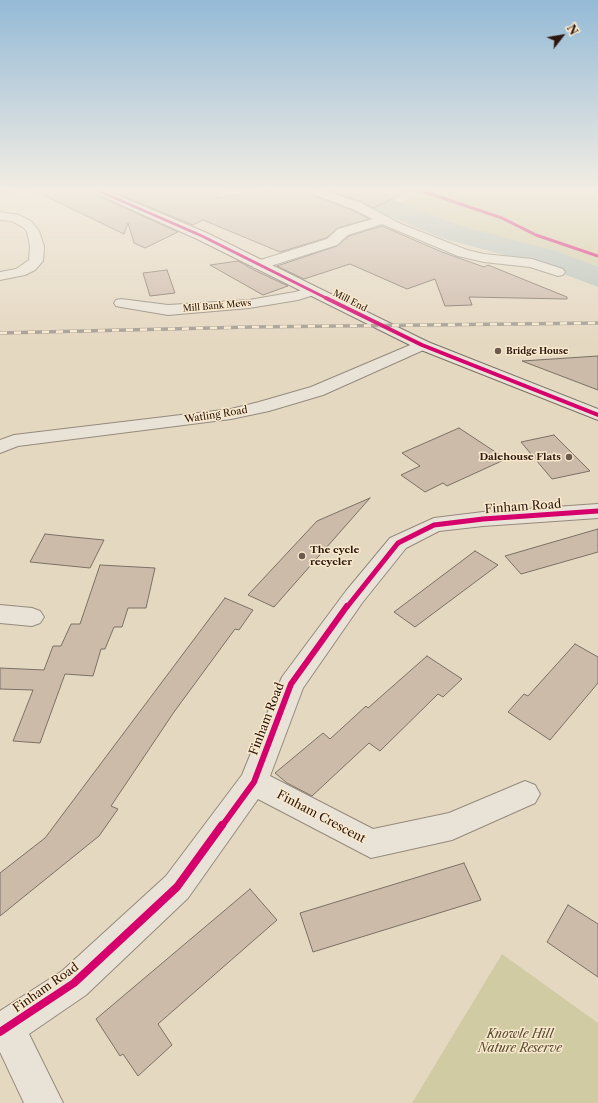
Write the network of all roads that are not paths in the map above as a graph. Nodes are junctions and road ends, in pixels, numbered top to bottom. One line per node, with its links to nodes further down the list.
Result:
1 (36, 242): 7 (street)
2 (213, 242): 5 (street, Mill End)
3 (330, 242): 5 (street)
4 (437, 242): 6 (street)
5 (259, 265): 8 (street, Mill End)
6 (558, 272)
7 (0, 276)
8 (312, 291): 9 (street, Mill Bank Mews); 10 (street, Mill End)
9 (122, 303)
10 (422, 345): 11 (street, Mill End); 12 (street, Watling Road)
11 (598, 415)
12 (0, 447)
13 (598, 511): 16 (street, Finham Road)
14 (0, 614): 15 (street)
15 (32, 617)
16 (254, 782): 17 (street, Finham Crescent); 18 (street, Finham Road)
17 (525, 794)
18 (4, 1029): 19 (street, Finham Road)
19 (44, 1103)

